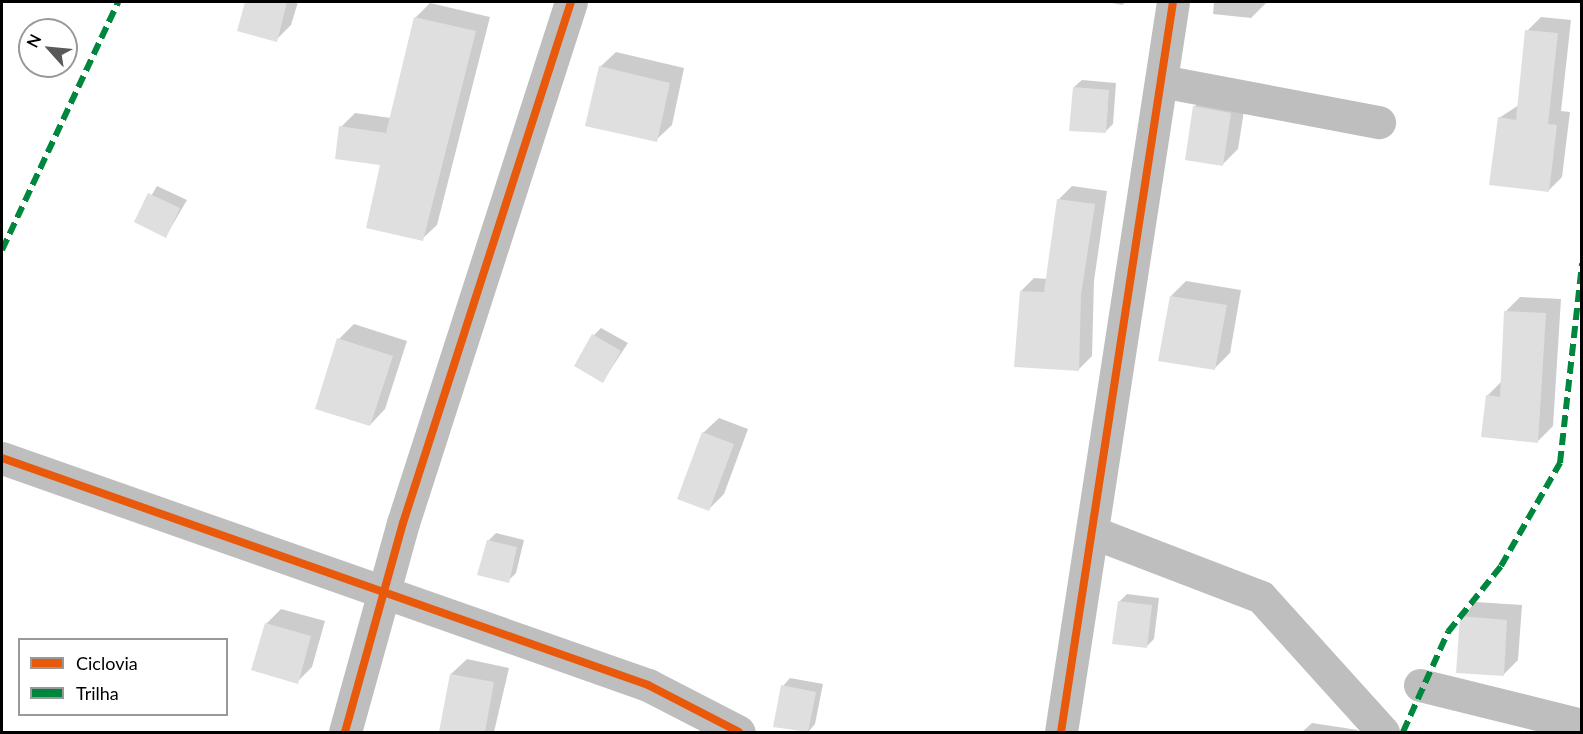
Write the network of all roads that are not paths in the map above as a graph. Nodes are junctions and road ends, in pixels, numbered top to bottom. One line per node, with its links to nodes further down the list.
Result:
1 (571, 2): 7 (street)
2 (1173, 2): 3 (street)
3 (1161, 81): 4 (street); 6 (street)
4 (1379, 122)
5 (2, 458): 7 (street)
6 (1092, 532): 12 (street); 13 (street)
7 (385, 589): 10 (street); 11 (street)
8 (1420, 685): 9 (street)
9 (1581, 725)
10 (345, 732)
11 (740, 732)
12 (1062, 732)
13 (1383, 732)

